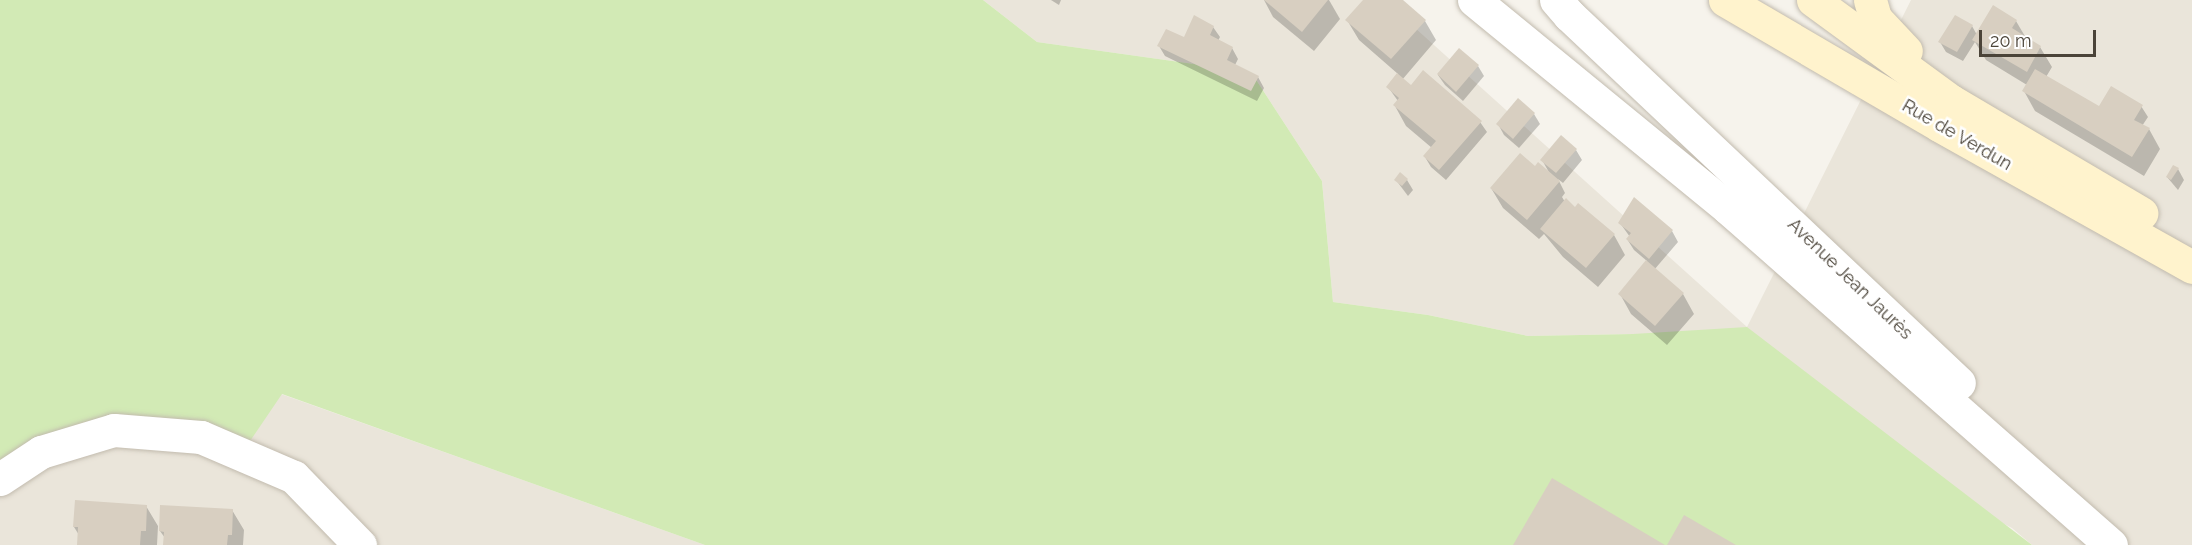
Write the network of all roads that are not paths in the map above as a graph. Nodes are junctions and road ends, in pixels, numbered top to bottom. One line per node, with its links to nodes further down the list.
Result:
1 (1474, 0): 8 (street)
2 (1510, 0): 8 (street)
3 (1725, 0): 10 (main road, Rue de Verdun)
4 (1813, 0): 7 (main road, Rue de Verdun)
5 (1870, 0): 7 (main road)
6 (1562, 8): 14 (street, Avenue Jean Jaurès)
7 (1951, 101): 9 (main road, Rue de Verdun)
8 (1652, 146): 13 (street, Avenue Jean Jaurès)
9 (2192, 243)
10 (2192, 267)
11 (0, 479): 12 (street)
12 (360, 545)
13 (2111, 545)
14 (2129, 545)

